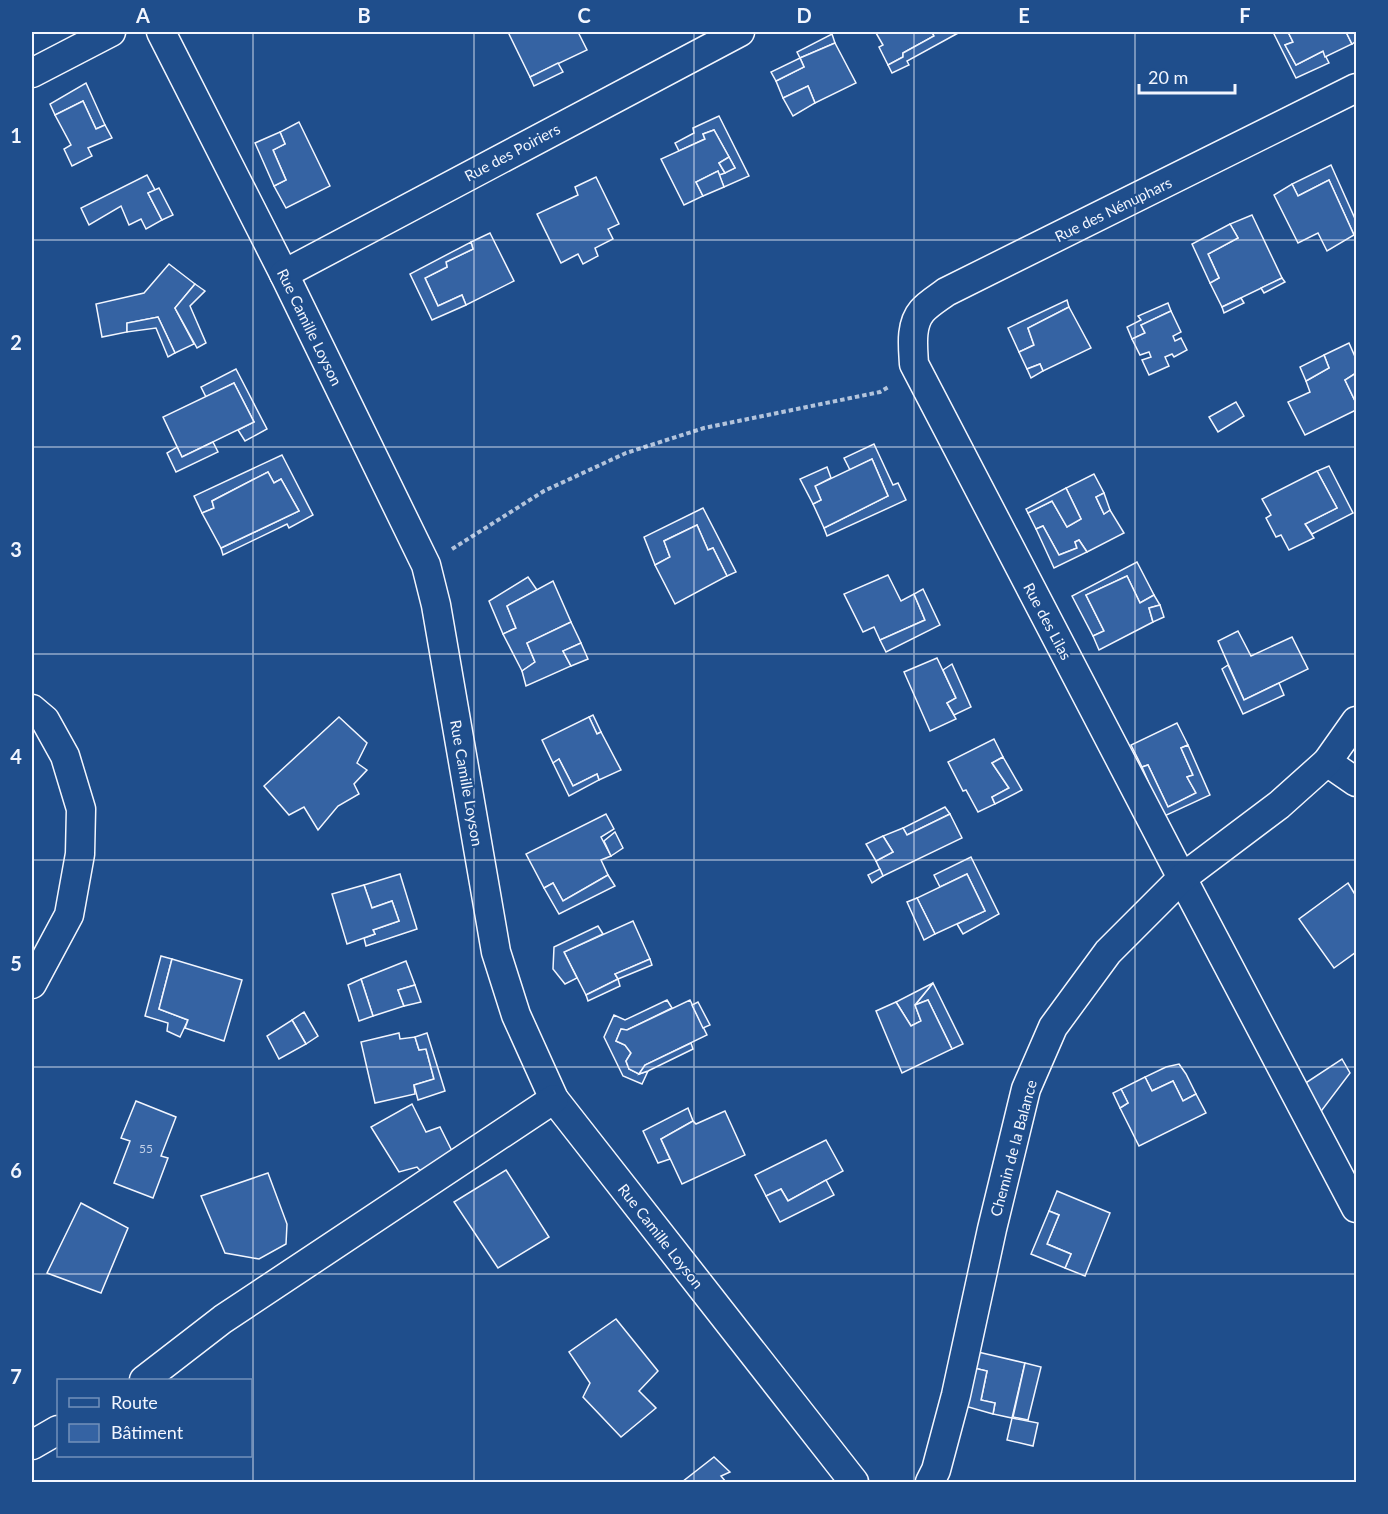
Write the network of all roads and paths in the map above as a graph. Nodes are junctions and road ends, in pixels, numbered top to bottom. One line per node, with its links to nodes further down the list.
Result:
1 (111, 32): 4 (street)
2 (162, 32): 6 (street, Rue Camille Loyson)
3 (740, 32): 6 (street, Rue des Poiriers)
4 (32, 72)
5 (1356, 88): 7 (street, Rue des Nénuphars)
6 (284, 274): 8 (street, Rue Camille Loyson)
7 (914, 364): 8 (path); 13 (street, Rue des Lilas)
8 (426, 565): 15 (street, Rue Camille Loyson)
9 (32, 710): 14 (street)
10 (1356, 721): 11 (street, Chemin de la Balance)
11 (1327, 762): 12 (street); 13 (street, Chemin de la Balance)
12 (1356, 782)
13 (1182, 879): 16 (street, Rue des Lilas); 21 (street, Chemin de la Balance)
14 (32, 984)
15 (554, 1098): 17 (street); 20 (street, Rue Camille Loyson)
16 (1356, 1208)
17 (145, 1379)
18 (57, 1431): 19 (street)
19 (32, 1444)
20 (854, 1482)
21 (930, 1482)

